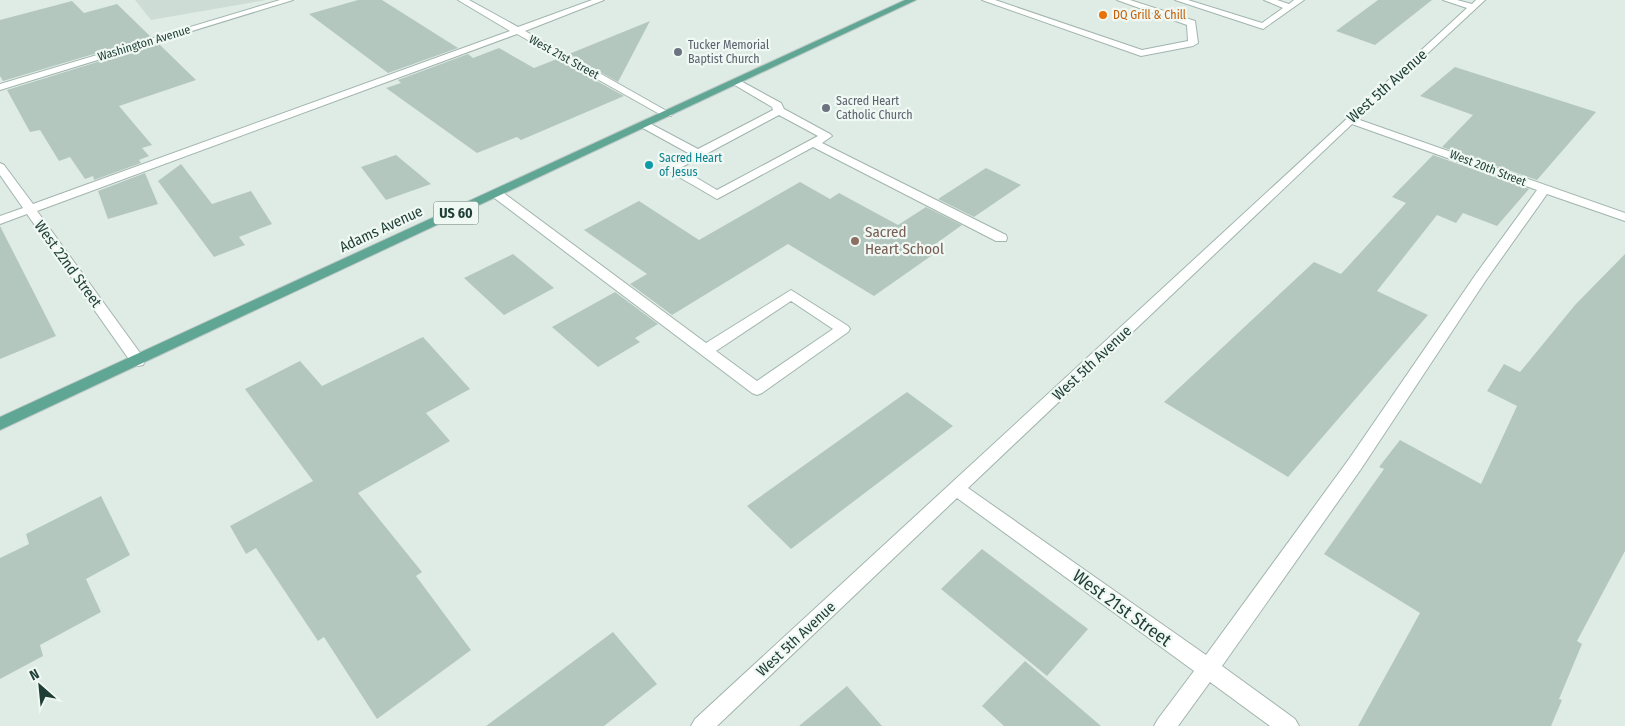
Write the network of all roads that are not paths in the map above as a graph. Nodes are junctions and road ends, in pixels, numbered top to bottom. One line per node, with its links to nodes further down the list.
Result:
1 (289, 0): 15 (street, Washington Avenue)
2 (462, 0): 13 (street, West 21st Street)
3 (600, 0): 13 (street)
4 (912, 0): 14 (main road, Adams Avenue / US 60)
5 (986, 0): 6 (street)
6 (1121, 0)
7 (1179, 0): 12 (street)
8 (1268, 0): 12 (street)
9 (1300, 0): 12 (street)
10 (1447, 0): 11 (street)
11 (1477, 4): 18 (street, West 5th Avenue)
12 (1290, 7)
13 (516, 30): 17 (street, West 21st Street); 25 (street)
14 (737, 82): 16 (street); 17 (main road, Adams Avenue / US 60)
15 (0, 87)
16 (779, 112): 20 (street); 21 (street)
17 (667, 114): 19 (main road, Adams Avenue / US 60)
18 (1350, 120): 23 (street, West 20th Street); 32 (street, West 5th Avenue)
19 (645, 124): 21 (street); 24 (main road, Adams Avenue / US 60)
20 (813, 143): 21 (street); 28 (street)
21 (697, 154)
22 (0, 167): 25 (street, West 22nd Street)
23 (1544, 189): 26 (street, West 20th Street); 33 (street)
24 (497, 194): 29 (street); 30 (main road, Adams Avenue / US 60)
25 (28, 209): 27 (street); 30 (street, West 22nd Street)
26 (1625, 217)
27 (0, 220)
28 (1001, 238)
29 (706, 350): 29 (street)
30 (138, 361): 31 (main road, Adams Avenue / US 60)
31 (0, 424)
32 (957, 489): 33 (street, West 21st Street); 34 (street, West 5th Avenue)
33 (1208, 669): 35 (street); 36 (street, West 21st Street)
34 (702, 726)
35 (1164, 726)
36 (1288, 726)

